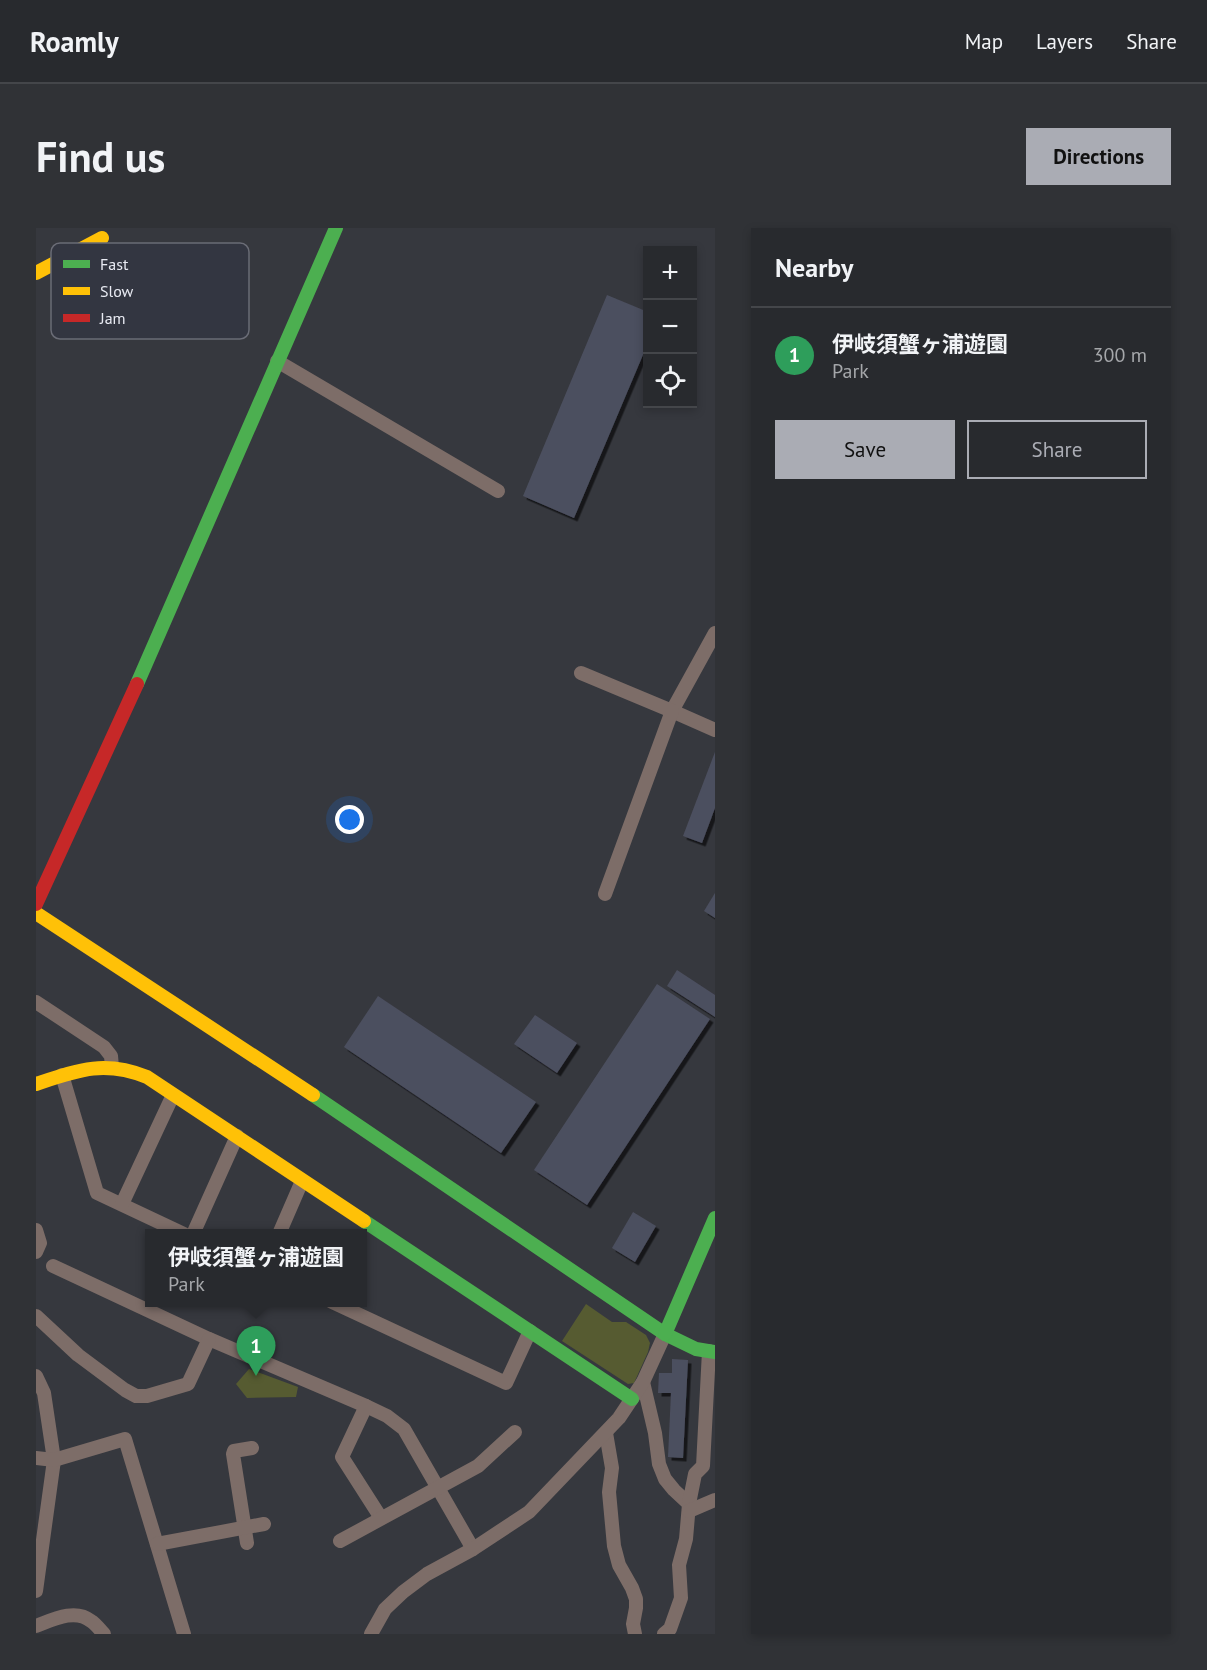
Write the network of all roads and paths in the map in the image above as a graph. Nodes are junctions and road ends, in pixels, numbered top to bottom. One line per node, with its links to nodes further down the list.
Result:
1 (336, 228): 6 (street)
2 (102, 238): 3 (street)
3 (93, 243)
4 (51, 265): 5 (street)
5 (36, 273)
6 (277, 361): 7 (street); 13 (street)
7 (498, 491)
8 (714, 638): 10 (street)
9 (581, 673): 10 (street)
10 (672, 711): 11 (street); 12 (street)
11 (714, 729)
12 (604, 894)
13 (36, 904)
14 (36, 913): 33 (street)
15 (36, 1002): 16 (street)
16 (112, 1067): 17 (street); 19 (street)
17 (62, 1075): 18 (street); 22 (street)
18 (36, 1084)
19 (173, 1095): 20 (street); 22 (street)
20 (237, 1136): 21 (street); 25 (street)
21 (302, 1180): 26 (street); 32 (street)
22 (122, 1204): 24 (street)
23 (715, 1218): 33 (street)
24 (175, 1229)
25 (195, 1229)
26 (281, 1229)
27 (36, 1230): 28 (street)
28 (36, 1252)
29 (53, 1266): 34 (street)
30 (343, 1307): 32 (street)
31 (36, 1316): 34 (street)
32 (530, 1331): 38 (street)
33 (664, 1334): 35 (street); 37 (street)
34 (209, 1339): 39 (street)
35 (712, 1352): 47 (street)
36 (36, 1376): 44 (street)
37 (643, 1382): 38 (street); 47 (street)
38 (632, 1399): 41 (street)
39 (366, 1406): 45 (street); 48 (street)
40 (515, 1432): 45 (street)
41 (606, 1433): 54 (street); 60 (street)
42 (252, 1448): 50 (street)
43 (36, 1458): 44 (street)
44 (54, 1460): 53 (street); 55 (street)
45 (437, 1487): 48 (street); 54 (street)
46 (715, 1500): 47 (street)
47 (689, 1507): 61 (street)
48 (381, 1518): 51 (street)
49 (264, 1524): 50 (street)
50 (245, 1528): 52 (street); 53 (street)
51 (340, 1540)
52 (247, 1543)
53 (157, 1544): 58 (street)
54 (473, 1549): 59 (street)
55 (36, 1591)
56 (36, 1626): 57 (street)
57 (104, 1634)
58 (184, 1634)
59 (371, 1634)
60 (635, 1634)
61 (664, 1634)

